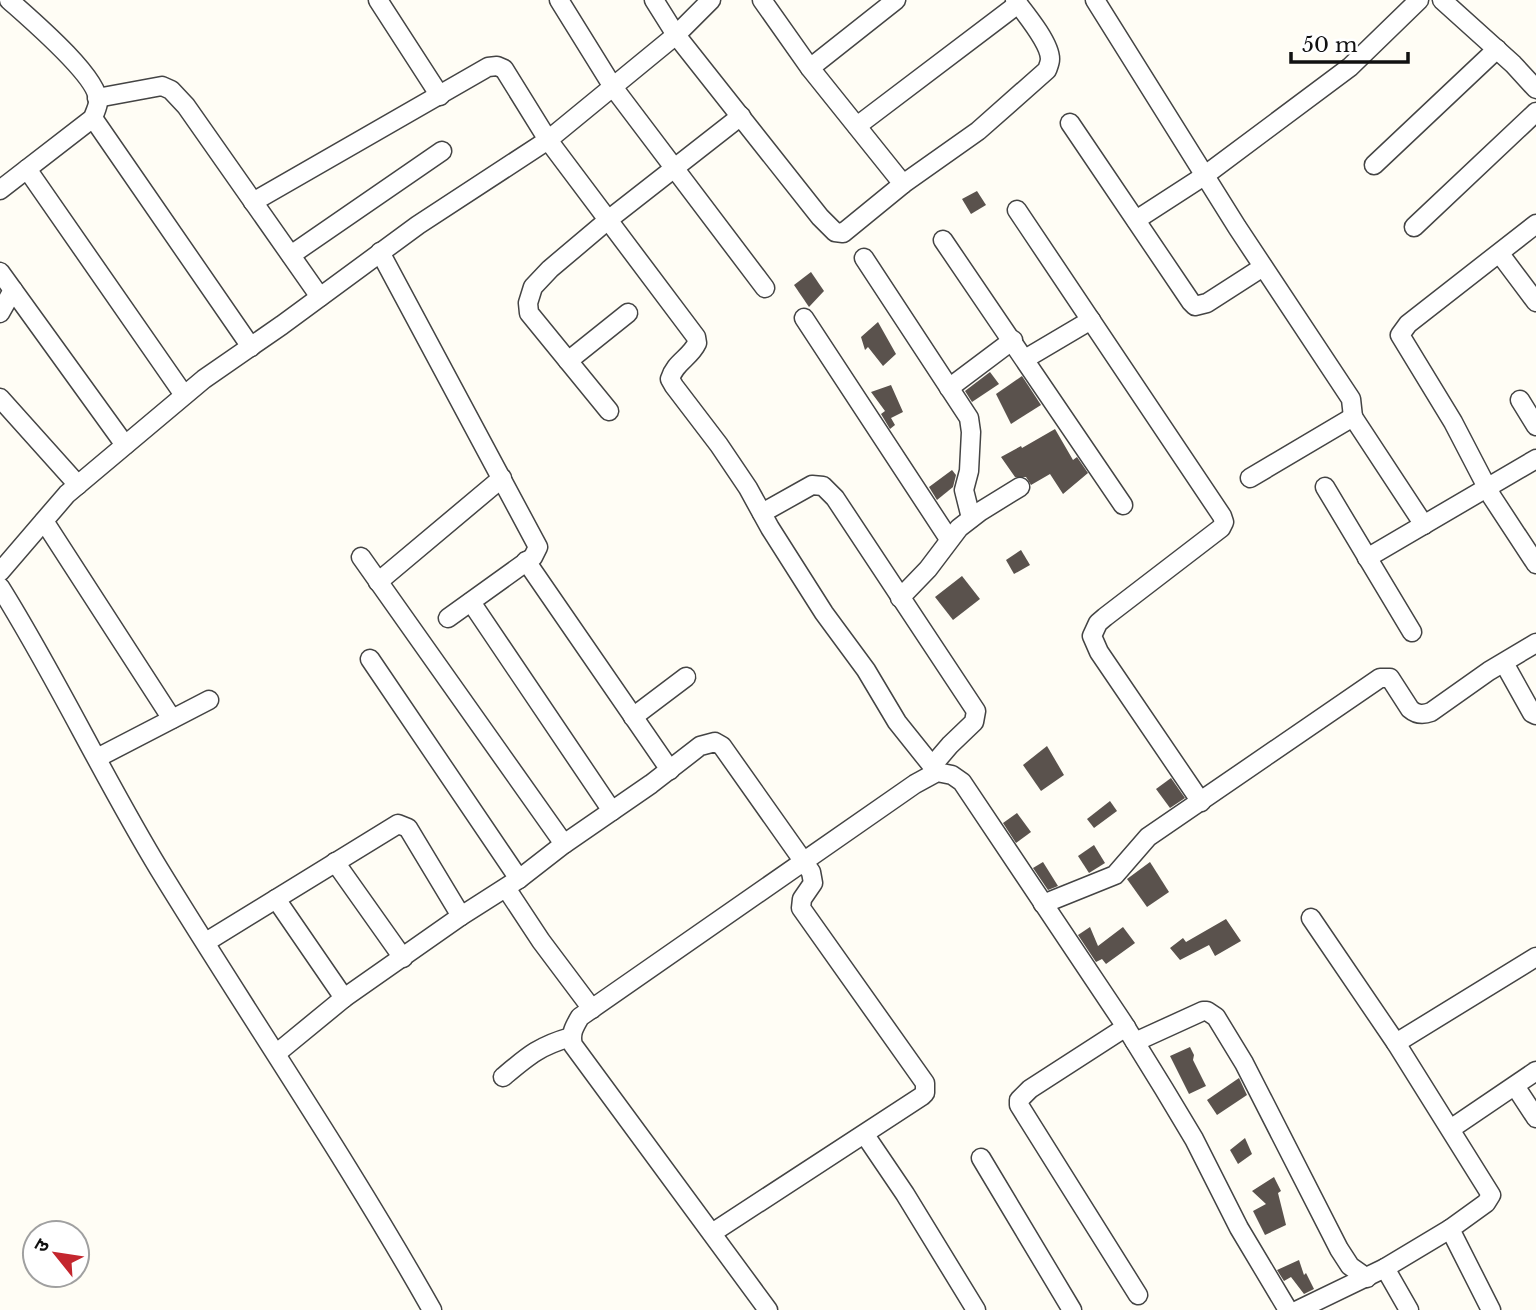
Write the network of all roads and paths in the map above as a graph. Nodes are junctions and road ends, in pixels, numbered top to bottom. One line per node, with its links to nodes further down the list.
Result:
1 (9, 0): 18 (street)
2 (378, 0): 17 (street)
3 (559, 0): 15 (street)
4 (654, 0): 12 (street)
5 (711, 0): 12 (street)
6 (762, 0): 14 (street)
7 (896, 0): 14 (street)
8 (1095, 0): 29 (street)
9 (1419, 0): 29 (street)
10 (1442, 0): 13 (street)
11 (1017, 2): 23 (street); 30 (street)
12 (676, 34): 15 (street); 20 (street)
13 (1497, 49): 16 (street); 26 (street)
14 (810, 68): 23 (street)
15 (613, 88): 24 (street); 28 (street)
16 (1536, 89)
17 (440, 96): 24 (street); 32 (street)
18 (97, 98): 21 (street); 32 (street)
19 (1536, 112): 37 (street)
20 (741, 117): 28 (street); 30 (street)
21 (93, 118): 27 (street); 54 (street)
22 (1070, 123): 35 (street)
23 (857, 126): 30 (street)
24 (548, 140): 34 (street); 39 (street)
25 (442, 151): 41 (street)
26 (1374, 164)
27 (27, 169): 31 (street); 58 (street)
28 (675, 169): 34 (street); 45 (street)
29 (1204, 176): 35 (street); 43 (street)
30 (902, 184)
31 (0, 190)
32 (253, 202): 41 (street)
33 (1017, 210): 52 (street)
34 (608, 220): 56 (street); 73 (street)
35 (1136, 220): 43 (street)
36 (1536, 224): 40 (street)
37 (1414, 228)
38 (943, 240): 53 (street)
39 (380, 252): 47 (street); 66 (street)
40 (1500, 254): 48 (street); 71 (street)
41 (291, 255): 47 (street)
42 (864, 258): 57 (street)
43 (1263, 267): 62 (street)
44 (0, 272): 46 (street)
45 (765, 288)
46 (13, 290): 49 (street); 64 (street)
47 (320, 297): 54 (street)
48 (1536, 302)
49 (0, 313)
50 (628, 313): 56 (street)
51 (804, 318): 77 (street)
52 (1091, 320): 55 (street); 100 (street)
53 (1013, 340): 55 (street); 57 (street)
54 (251, 347): 58 (street)
55 (1025, 359): 72 (street)
56 (568, 361): 61 (street)
57 (948, 388): 74 (street)
58 (184, 396): 64 (street)
59 (0, 398): 68 (street)
60 (1520, 400): 63 (street)
61 (609, 411)
62 (1353, 417): 67 (street); 76 (street)
63 (1536, 426)
64 (125, 445): 68 (street)
65 (1536, 459): 71 (street)
66 (502, 478): 80 (street); 83 (street)
67 (1250, 478)
68 (78, 485): 75 (street)
69 (1325, 486): 79 (street)
70 (1020, 487): 74 (street)
71 (1487, 487): 76 (street); 81 (street)
72 (1123, 505)
73 (762, 513): 85 (street); 98 (street)
74 (971, 518): 77 (street)
75 (44, 521): 82 (street); 96 (street)
76 (1424, 525): 79 (street)
77 (948, 538): 85 (street)
78 (361, 557): 83 (street)
79 (1367, 558): 88 (street)
80 (527, 561): 86 (street); 95 (street)
81 (1536, 564)
82 (0, 572)
83 (378, 582): 102 (street)
84 (0, 587): 97 (street)
85 (900, 598): 98 (street)
86 (471, 602): 87 (street); 101 (street)
87 (448, 618)
88 (1412, 632)
89 (1536, 643): 91 (street)
90 (370, 659): 105 (street)
91 (1504, 663): 94 (street); 100 (street)
92 (686, 677): 95 (street)
93 (209, 700): 96 (street)
94 (1536, 715)
95 (633, 717): 99 (street)
96 (172, 719): 97 (street)
97 (97, 758): 110 (street)
98 (935, 769): 104 (street); 107 (street)
99 (670, 770): 101 (street); 104 (street)
100 (1201, 802): 107 (street)
101 (612, 811): 102 (street)
102 (564, 844): 105 (street)
103 (335, 862): 106 (street); 108 (street); 112 (street)
104 (804, 862): 114 (street); 124 (street)
105 (512, 883): 108 (street); 114 (street)
106 (276, 899): 110 (street); 113 (street)
107 (1044, 904): 115 (street)
108 (461, 916): 112 (street)
109 (1311, 918): 117 (street)
110 (206, 942): 118 (street)
111 (1536, 957): 117 (street)
112 (403, 958): 113 (street)
113 (344, 998): 118 (street)
114 (592, 1009): 116 (street)
115 (1130, 1035): 129 (street); 130 (street); 135 (street)
116 (571, 1037): 120 (street); 127 (street)
117 (1396, 1042): 123 (street)
118 (277, 1053): 131 (street)
119 (1536, 1071): 121 (street)
120 (503, 1077)
121 (1515, 1086): 122 (street); 123 (street)
122 (1536, 1118)
123 (1451, 1128): 126 (street)
124 (865, 1135): 127 (street); 133 (street)
125 (981, 1158): 134 (street)
126 (1450, 1229): 128 (street); 138 (street)
127 (712, 1233): 132 (street)
128 (1385, 1268): 129 (street); 137 (street)
129 (1367, 1278): 136 (street)
130 (1138, 1295)
131 (432, 1310)
132 (768, 1310)
133 (976, 1310)
134 (1072, 1310)
135 (1288, 1310)
136 (1298, 1310)
137 (1409, 1310)
138 (1491, 1310)

